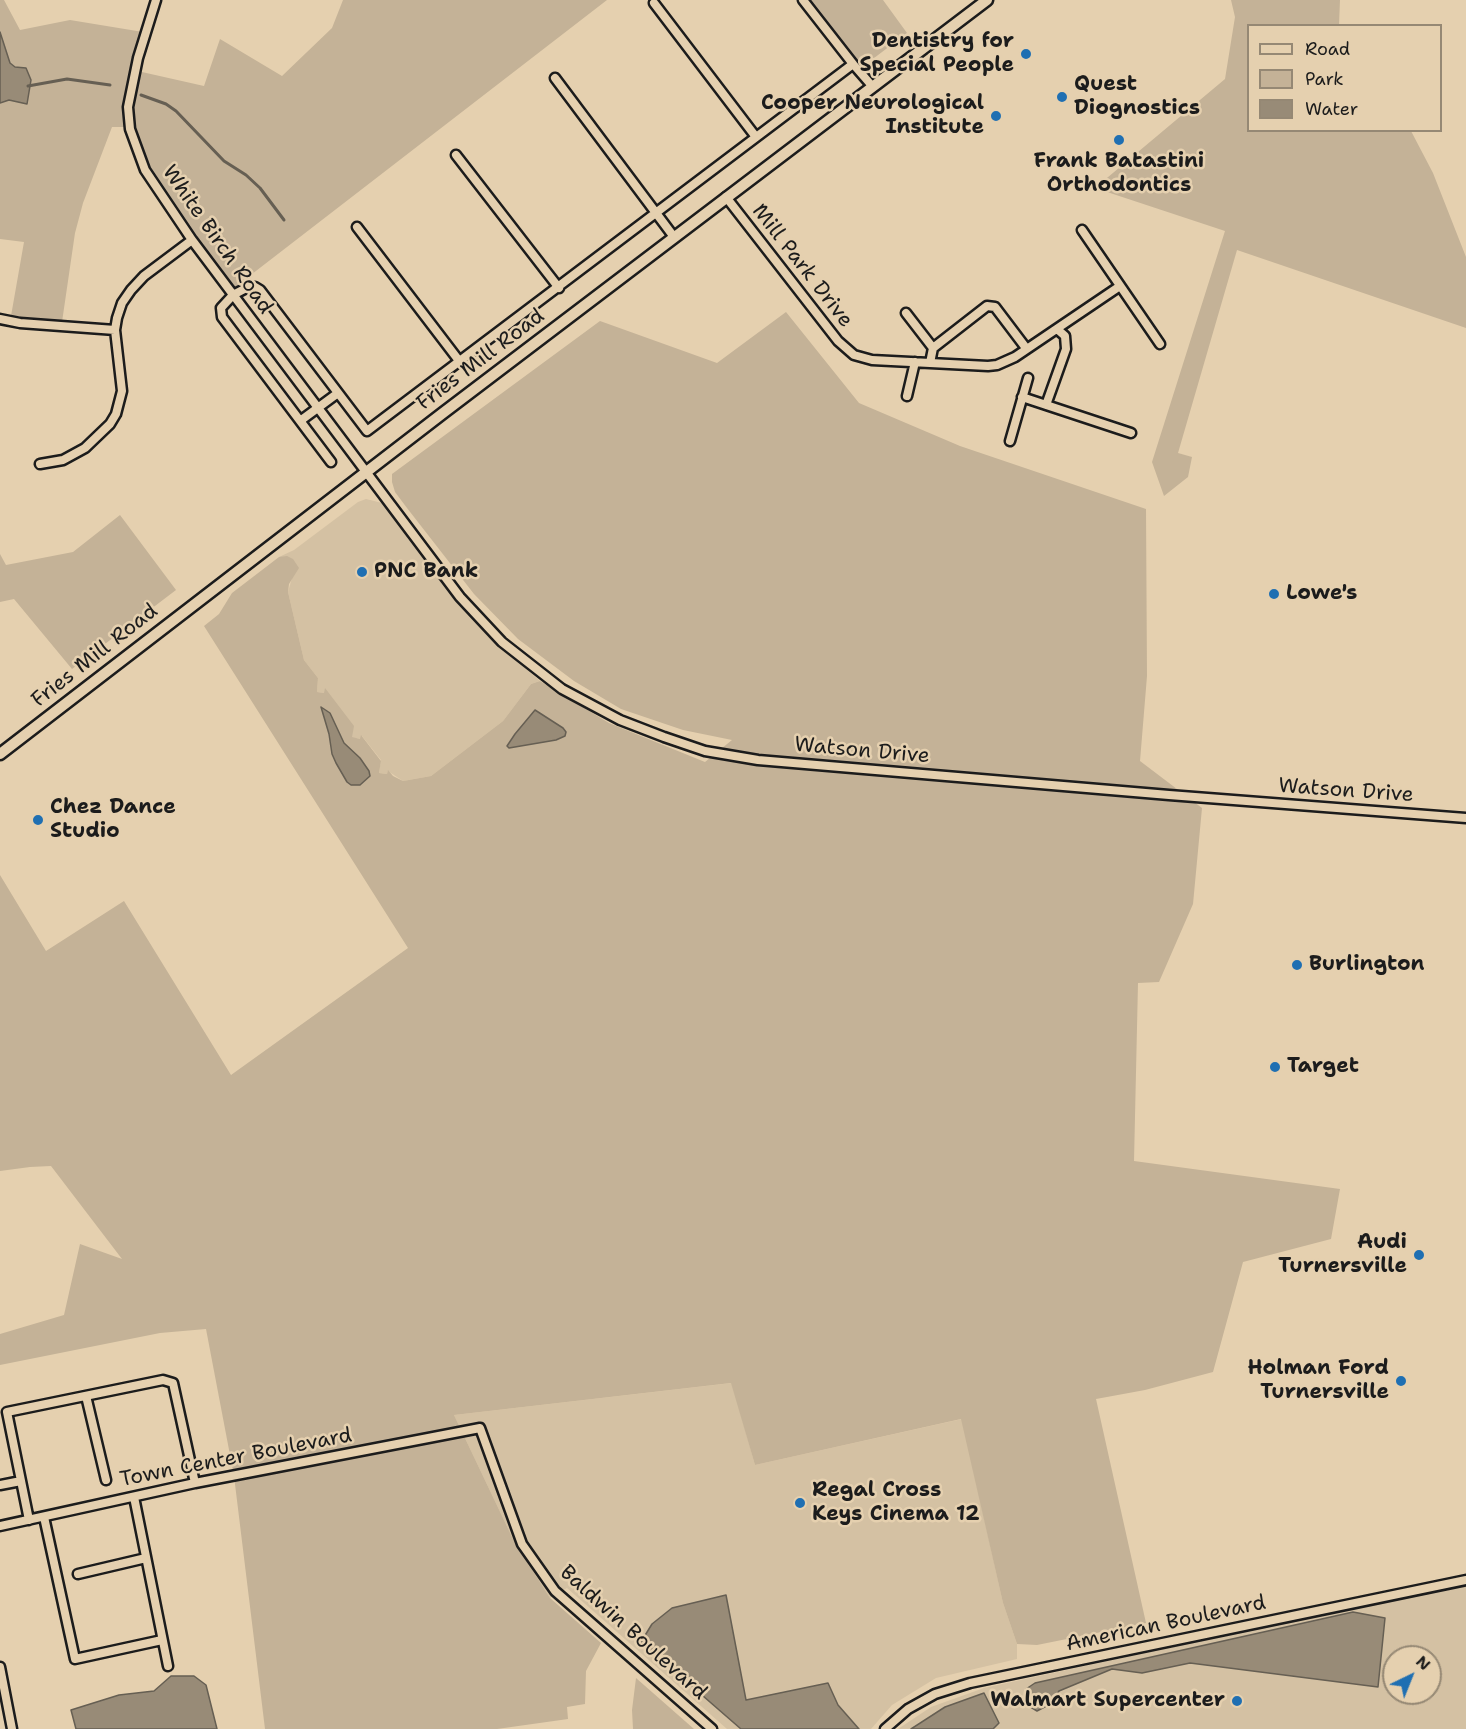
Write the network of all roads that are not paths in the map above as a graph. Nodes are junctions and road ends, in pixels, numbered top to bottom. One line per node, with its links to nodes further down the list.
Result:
1 (156, 0): 15 (street, White Birch Road)
2 (803, 0): 5 (street)
3 (987, 0): 7 (main road, Fries Mill Road)
4 (654, 3): 8 (street)
5 (853, 64): 7 (street); 8 (street)
6 (555, 78): 11 (street)
7 (873, 87): 10 (main road, Fries Mill Road)
8 (756, 137): 11 (street)
9 (456, 155): 17 (street)
10 (726, 197): 14 (main road, Fries Mill Road); 27 (street, Mill Park Drive)
11 (657, 213): 14 (street); 17 (street)
12 (357, 228): 26 (street)
13 (1082, 230): 16 (street)
14 (674, 237): 40 (main road, Fries Mill Road)
15 (192, 240): 18 (street, White Birch Road); 22 (street)
16 (1120, 286): 21 (street, Mill Park Drive); 23 (street)
17 (559, 288): 26 (street)
18 (233, 295): 30 (street); 34 (street, White Birch Road); 35 (street)
19 (906, 313): 24 (street)
20 (0, 319): 22 (street)
21 (1057, 329): 25 (street, Mill Park Drive); 33 (street)
22 (116, 330): 39 (street)
23 (1160, 344)
24 (933, 348): 25 (street); 28 (street)
25 (1026, 348): 28 (street, Mill Park Drive)
26 (460, 362): 30 (street)
27 (915, 362): 28 (street, Mill Park Drive); 31 (street)
28 (930, 363)
29 (1028, 378): 32 (street)
30 (338, 393): 34 (street)
31 (907, 396)
32 (1022, 397): 33 (street); 37 (street)
33 (1046, 405): 36 (street)
34 (318, 408): 35 (street); 40 (street, White Birch Road)
35 (300, 422): 38 (street)
36 (1131, 433)
37 (1010, 441)
38 (331, 462)
39 (40, 464)
40 (366, 472): 41 (main road, Fries Mill Road); 42 (street, Watson Drive)
41 (0, 754)
42 (1466, 818)
43 (86, 1396): 45 (street); 46 (street); 47 (street)
44 (480, 1428): 47 (street, Town Center Boulevard); 60 (street, Baldwin Boulevard)
45 (106, 1480)
46 (21, 1481): 48 (street); 51 (street)
47 (195, 1483): 49 (street, Town Center Boulevard)
48 (0, 1485)
49 (134, 1497): 50 (street, Town Center Boulevard); 53 (street)
50 (44, 1516): 51 (street, Town Center Boulevard); 56 (street)
51 (29, 1520): 52 (street, Town Center Boulevard)
52 (0, 1526)
53 (146, 1558): 54 (street); 56 (street)
54 (78, 1574)
55 (1466, 1580): 61 (street, American Boulevard)
56 (162, 1640): 57 (street)
57 (168, 1666)
58 (0, 1667): 59 (street)
59 (12, 1729)
60 (712, 1729)
61 (885, 1729)

